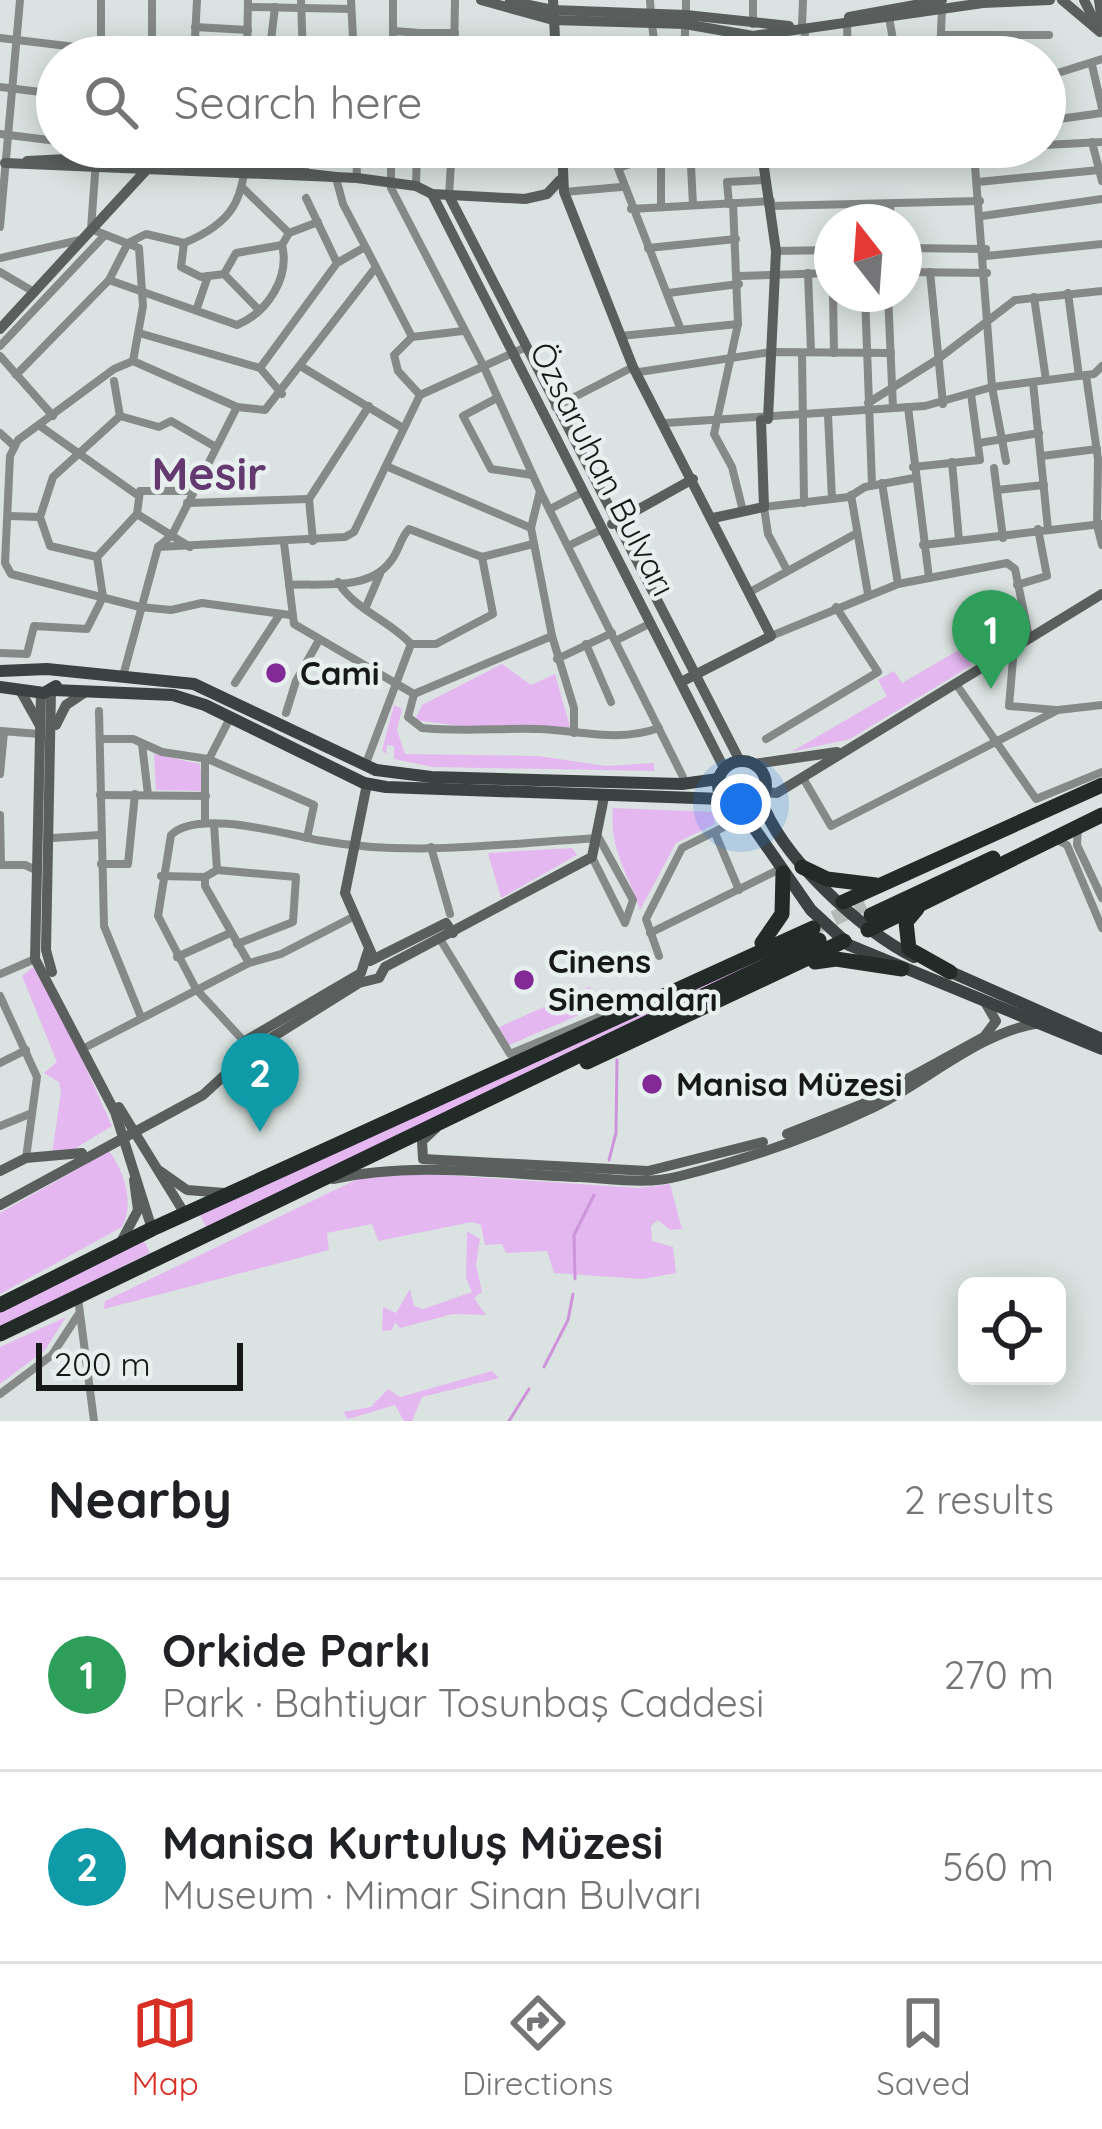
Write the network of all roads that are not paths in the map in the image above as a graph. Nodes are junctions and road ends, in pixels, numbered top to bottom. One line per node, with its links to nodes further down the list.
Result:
1 (20, 0): 55 (street)
2 (101, 0): 39 (street)
3 (152, 0): 40 (street)
4 (196, 0): 28 (street)
5 (393, 0): 33 (street)
6 (454, 0): 35 (street)
7 (481, 0): 23 (street)
8 (507, 0): 23 (street)
9 (686, 0): 26 (street)
10 (753, 0): 32 (street)
11 (803, 0): 29 (street)
12 (1050, 0): 19 (street)
13 (1062, 0): 31 (street)
14 (1084, 0): 31 (street)
15 (1099, 0): 31 (street)
16 (248, 3): 21 (street); 30 (street)
17 (907, 3): 19 (street); 29 (street)
18 (301, 4): 20 (street); 21 (street); 44 (street)
19 (942, 4): 25 (street); 36 (street)
20 (351, 5): 45 (street)
21 (275, 7): 43 (street)
22 (615, 7): 23 (street); 24 (street)
23 (553, 10): 24 (street)
24 (651, 12): 26 (street)
25 (889, 17): 27 (street); 53 (street)
26 (685, 19): 32 (street); 49 (street)
27 (847, 24): 29 (street); 52 (street)
28 (195, 27): 30 (street); 41 (street)
29 (803, 28): 32 (street); 51 (street)
30 (248, 29): 42 (street)
31 (1101, 30)
32 (753, 31): 50 (street)
33 (393, 32): 34 (street); 46 (street)
34 (421, 33): 35 (street); 47 (street)
35 (455, 33): 48 (street)
36 (942, 35): 37 (street)
37 (966, 35): 38 (street)
38 (1049, 35)
39 (101, 36)
40 (152, 36)
41 (195, 36)
42 (248, 36)
43 (272, 36)
44 (302, 36)
45 (353, 36)
46 (393, 36)
47 (421, 36)
48 (455, 36)
49 (685, 36)
50 (753, 36)
51 (803, 36)
52 (847, 36)
53 (891, 36)
54 (0, 38): 55 (street)
55 (17, 40): 56 (street); 61 (street)
56 (36, 43)
57 (1102, 59): 58 (street)
58 (1092, 65): 59 (street); 63 (street)
59 (1066, 72)
60 (0, 87): 61 (street)
61 (12, 88): 62 (street); 65 (street)
62 (36, 91)
63 (1102, 111): 64 (street)
64 (1066, 117)
65 (4, 135): 66 (street); 70 (street)
66 (36, 138)
67 (1097, 142): 68 (street); 89 (street)
68 (1066, 144)
69 (36, 160): 70 (street)
70 (3, 163): 114 (street)
71 (96, 168): 116 (street)
72 (137, 168): 116 (street)
73 (203, 168): 90 (street)
74 (224, 168): 90 (street)
75 (245, 168): 90 (street)
76 (263, 168): 90 (street)
77 (286, 168): 88 (street)
78 (357, 168): 92 (street)
79 (390, 168): 95 (street)
80 (417, 168): 98 (street)
81 (451, 168): 101 (street)
82 (562, 168): 97 (street)
83 (620, 168): 99 (street)
84 (661, 168): 110 (street)
85 (691, 168): 109 (street)
86 (763, 168): 93 (street)
87 (975, 168): 96 (street)
88 (305, 170): 91 (street)
89 (1099, 170): 94 (street); 96 (street)
90 (245, 177): 91 (street); 115 (street); 120 (street)
91 (336, 178): 92 (street); 123 (street)
92 (357, 178): 95 (street)
93 (765, 180): 105 (street); 106 (street)
94 (1102, 181)
95 (390, 182): 98 (street); 159 (street)
96 (978, 182): 104 (street)
97 (562, 186): 99 (street); 101 (street); 161 (street)
98 (416, 187): 100 (street)
99 (621, 187): 111 (street)
100 (432, 194): 101 (street); 164 (street, Özsaruhan Bulvarı)
101 (449, 196): 164 (street, Özsaruhan Bulvarı)
102 (306, 198): 113 (street)
103 (1102, 199): 112 (street)
104 (980, 201): 108 (street); 112 (street)
105 (731, 204): 106 (street); 109 (street); 118 (street)
106 (771, 204): 107 (street); 127 (street)
107 (814, 204)
108 (912, 204)
109 (693, 205): 110 (street)
110 (661, 206): 111 (street)
111 (632, 208): 124 (street)
112 (982, 216): 128 (street)
113 (318, 222): 115 (street); 131 (street)
114 (0, 227)
115 (289, 233): 122 (street)
116 (88, 234): 117 (street); 129 (street); 145 (street)
117 (105, 235): 119 (street); 163 (street)
118 (736, 239): 124 (street); 143 (street)
119 (128, 243): 120 (street); 142 (street); 146 (street)
120 (184, 243): 141 (street)
121 (1101, 244): 128 (street); 130 (street)
122 (282, 245): 139 (street); 151 (street)
123 (364, 248): 131 (street); 132 (street)
124 (648, 248): 147 (street)
125 (922, 249): 128 (street)
126 (814, 250): 127 (street)
127 (776, 251): 140 (street)
128 (986, 252): 138 (street)
129 (0, 258)
130 (1102, 261)
131 (337, 262): 177 (street)
132 (376, 267): 162 (street); 176 (street)
133 (0, 272): 145 (street)
134 (922, 272): 135 (street)
135 (930, 272): 138 (street); 172 (street)
136 (808, 273): 137 (street); 140 (street); 166 (street)
137 (814, 273)
138 (987, 273): 155 (street)
139 (224, 274): 141 (street); 151 (street)
140 (773, 275): 143 (street); 165 (street)
141 (208, 276): 150 (street)
142 (109, 280): 146 (street); 179 (street)
143 (739, 280): 147 (street); 156 (street)
144 (1102, 291): 148 (street)
145 (34, 292): 157 (street)
146 (142, 293): 150 (street); 160 (street)
147 (668, 293): 158 (street)
148 (1068, 293): 149 (street); 180 (street)
149 (1034, 297): 155 (street); 181 (street)
150 (196, 308): 151 (street)
151 (258, 309)
152 (834, 312): 168 (street)
153 (867, 312): 167 (street)
154 (889, 312): 169 (street)
155 (988, 323): 172 (street); 184 (street)
156 (738, 324): 158 (street); 171 (street)
157 (0, 329)
158 (681, 330): 161 (street)
159 (463, 332): 162 (street); 174 (street)
160 (140, 333): 173 (street); 177 (street)
161 (621, 336): 178 (street)
162 (412, 337): 188 (street)
163 (0, 346)
164 (519, 350): 174 (street); 193 (street, Özsaruhan Bulvarı); 228 (street, Özsaruhan Bulvarı)
165 (770, 352): 166 (street); 171 (street); 201 (street)
166 (806, 352): 168 (street); 200 (street)
167 (870, 352): 168 (street); 169 (street); 194 (street)
168 (835, 353)
169 (891, 353): 185 (street)
170 (0, 356): 179 (street)
171 (729, 359): 178 (street); 202 (street)
172 (938, 359): 185 (street); 190 (street)
173 (133, 362): 192 (street); 197 (street)
174 (483, 364): 188 (street); 189 (street)
175 (1102, 366): 180 (street)
176 (302, 367): 186 (street); 191 (street)
177 (260, 368): 186 (street)
178 (636, 369): 193 (street); 203 (street)
179 (16, 375): 197 (street)
180 (1082, 376): 181 (street); 213 (street)
181 (1046, 380): 183 (street)
182 (114, 381): 198 (street)
183 (1033, 382): 184 (street); 207 (street)
184 (992, 387): 187 (street); 208 (street)
185 (892, 390): 194 (street); 196 (street)
186 (282, 394): 192 (street)
187 (971, 394): 190 (street); 209 (street)
188 (420, 395): 205 (street)
189 (497, 398): 220 (street); 220 (street)
190 (943, 404): 195 (street)
191 (368, 406): 205 (street); 231 (street)
192 (238, 407): 211 (street)
193 (554, 407): 242 (street, Özsaruhan Bulvarı)
194 (868, 407): 196 (street); 199 (street); 223 (street)
195 (908, 407): 196 (street); 218 (street)
196 (893, 408)
197 (53, 416): 204 (street)
198 (119, 416): 211 (street); 214 (street)
199 (828, 416): 200 (street); 232 (street)
200 (803, 418): 201 (street); 234 (street)
201 (764, 420): 202 (street); 235 (street)
202 (714, 422): 203 (street); 237 (street)
203 (665, 423): 222 (street)
204 (40, 425): 210 (street); 214 (street)
205 (403, 428): 217 (street)
206 (0, 433): 210 (street)
207 (1040, 434): 208 (street); 212 (street)
208 (1003, 439): 209 (street); 215 (street)
209 (979, 443): 216 (street)
210 (13, 446): 241 (street)
211 (214, 446): 227 (street)
212 (1042, 456): 213 (street); 224 (street)
213 (1099, 456): 243 (street)
214 (80, 457): 229 (street); 239 (street)
215 (1006, 461)
216 (952, 462): 218 (street); 249 (street)
217 (386, 466): 244 (street); 250 (street)
218 (913, 466): 221 (street)
219 (994, 467): 226 (street)
220 (533, 475): 225 (street)
221 (914, 478): 223 (street); 254 (street)
222 (693, 479): 240 (street); 242 (street)
223 (877, 484): 230 (street); 264 (street)
224 (1044, 485): 226 (street); 245 (street)
225 (540, 490): 236 (street); 244 (street)
226 (997, 490): 248 (street)
227 (193, 491): 229 (street); 233 (street)
228 (583, 492): 236 (street); 242 (street, Özsaruhan Bulvarı)
229 (136, 494): 238 (street)
230 (851, 495): 232 (street); 246 (street)
231 (309, 499): 233 (street); 250 (street)
232 (832, 499): 234 (street)
233 (188, 502): 247 (street)
234 (804, 503): 235 (street)
235 (764, 507): 237 (street); 260 (street)
236 (552, 508): 253 (street)
237 (743, 511): 240 (street)
238 (137, 514): 247 (street); 258 (street)
239 (40, 518): 241 (street); 258 (street)
240 (713, 518): 267 (street)
241 (5, 523): 270 (street)
242 (609, 525): 253 (street); 275 (street, Özsaruhan Bulvarı); 289 (street, Özsaruhan Bulvarı)
243 (1099, 525): 245 (street); 255 (street)
244 (531, 528): 252 (street)
245 (1043, 529): 248 (street); 266 (street)
246 (857, 532): 260 (street); 268 (street)
247 (172, 535): 256 (street); 257 (street)
248 (1003, 538): 249 (street)
249 (959, 540): 254 (street)
250 (313, 541): 251 (street)
251 (284, 543): 257 (street); 265 (street)
252 (533, 544): 259 (street); 276 (street)
253 (570, 544): 277 (street)
254 (923, 545): 262 (street)
255 (1102, 545)
256 (158, 547): 257 (street); 271 (street)
257 (191, 548)
258 (97, 557): 270 (street)
259 (482, 557): 261 (street); 281 (street)
260 (787, 570): 267 (street)
261 (381, 573): 263 (street); 273 (street)
262 (929, 578): 264 (street); 266 (street)
263 (338, 582): 265 (street); 273 (street)
264 (898, 584): 268 (street)
265 (289, 585): 274 (street)
266 (1017, 586): 279 (street)
267 (750, 592): 278 (street)
268 (868, 594): 272 (street)
269 (1102, 595): 279 (street)
270 (103, 598): 271 (street); 284 (street)
271 (140, 607): 274 (street); 290 (street)
272 (836, 607): 278 (street); 313 (street)
273 (365, 609): 281 (street)
274 (285, 614): 280 (street); 293 (street)
275 (651, 623): 277 (street); 291 (street, Özsaruhan Bulvarı)
276 (552, 636): 285 (street); 299 (street)
277 (613, 637): 282 (street); 307 (street)
278 (771, 637): 289 (street)
279 (1029, 637): 283 (street)
280 (319, 640): 294 (street); 304 (street)
281 (412, 644): 294 (street)
282 (586, 644): 285 (street); 300 (street)
283 (1014, 646): 292 (street); 302 (street)
284 (0, 653)
285 (556, 659): 309 (street)
286 (0, 671): 287 (main road)
287 (36, 672): 288 (main road); 297 (main road)
288 (53, 672): 290 (main road); 297 (main road)
289 (694, 676): 291 (street); 317 (street, Özsaruhan Bulvarı)
290 (122, 677): 321 (main road)
291 (681, 682): 320 (street, Özsaruhan Bulvarı)
292 (955, 682): 311 (street); 315 (street)
293 (235, 683)
294 (394, 685): 299 (street); 321 (street)
295 (0, 687): 296 (main road)
296 (20, 690): 297 (main road); 310 (street)
297 (46, 691): 298 (main road); 306 (street); 310 (street)
298 (84, 693): 305 (main road); 306 (street)
299 (414, 694): 309 (street)
300 (611, 702)
301 (1102, 705): 302 (street)
302 (1058, 710): 311 (street)
303 (99, 711): 312 (street)
304 (286, 713)
305 (230, 718): 316 (street); 321 (main road)
306 (55, 728): 340 (street)
307 (659, 728): 309 (street); 322 (street)
308 (2, 732): 310 (street); 319 (street)
309 (574, 733)
310 (42, 734): 346 (street)
311 (996, 738): 318 (street); 323 (street)
312 (100, 739): 314 (street); 326 (street)
313 (766, 739)
314 (142, 744): 316 (street); 327 (street)
315 (840, 752): 317 (street); 323 (street)
316 (207, 759): 328 (street); 341 (street)
317 (747, 762): 320 (main road); 330 (main road)
318 (1102, 772)
319 (0, 774)
320 (721, 774): 321 (main road); 331 (main road)
321 (368, 775): 329 (main road); 344 (street)
322 (683, 777)
323 (803, 778): 330 (street)
324 (1102, 788): 357 (highway); 363 (highway)
325 (135, 794): 326 (street); 327 (street); 348 (street)
326 (100, 795): 339 (street)
327 (148, 795): 328 (street)
328 (206, 796): 336 (street)
329 (604, 796): 331 (main road); 342 (street)
330 (763, 796): 332 (main road); 351 (main road)
331 (723, 799): 332 (main road)
332 (740, 808): 353 (main road)
333 (1102, 811): 337 (highway); 363 (highway)
334 (0, 815): 349 (street)
335 (732, 823): 338 (street)
336 (210, 824): 341 (street); 352 (street); 355 (street)
337 (1078, 828): 343 (highway); 359 (street)
338 (715, 833): 358 (street); 369 (street)
339 (100, 836): 340 (street); 348 (street)
340 (52, 838): 346 (street)
341 (308, 838): 344 (street)
342 (599, 838): 345 (street); 347 (street); 347 (street)
343 (1055, 840): 361 (highway); 366 (street)
344 (350, 846): 345 (street); 364 (street)
345 (431, 848): 362 (street)
346 (46, 855): 350 (street); 354 (street)
347 (592, 856): 367 (street)
348 (100, 864): 387 (street)
349 (1, 865): 350 (street)
350 (25, 865): 354 (street)
351 (802, 867): 357 (highway); 360 (main road)
352 (217, 870): 356 (street); 373 (street)
353 (782, 871): 358 (street); 365 (main road); 372 (highway)
354 (46, 872): 376 (street)
355 (161, 876): 356 (street); 375 (street)
356 (205, 877): 368 (street)
357 (896, 879): 363 (highway)
358 (739, 890): 369 (street)
359 (1102, 898)
360 (843, 902): 363 (highway); 363 (main road); 365 (main road)
361 (923, 904): 363 (highway); 381 (highway)
362 (450, 914)
363 (869, 914): 371 (main road); 381 (main road)
364 (352, 918): 377 (street); 378 (street)
365 (816, 927): 371 (main road); 372 (highway); 396 (highway); 397 (highway)
366 (1102, 928)
367 (453, 933): 370 (street); 378 (street)
368 (228, 934): 373 (street); 375 (street)
369 (650, 934): 374 (street)
370 (440, 939): 378 (street); 386 (street)
371 (844, 941): 379 (main road); 380 (highway)
372 (762, 943): 386 (highway)
373 (236, 944): 377 (street)
374 (659, 956)
375 (177, 957): 383 (street)
376 (42, 958): 382 (street); 391 (street); 401 (street)
377 (249, 963): 383 (street)
378 (373, 964): 392 (street)
379 (902, 969): 380 (highway); 385 (main road)
380 (789, 970): 397 (highway)
381 (950, 972): 390 (main road)
382 (0, 974)
383 (196, 989): 387 (street); 392 (street)
384 (0, 996): 388 (street)
385 (982, 1000): 389 (main road); 400 (street)
386 (614, 1011): 396 (highway)
387 (141, 1016): 391 (street)
388 (5, 1018): 394 (street)
389 (1041, 1023): 393 (main road); 406 (street)
390 (1102, 1039)
391 (88, 1046): 401 (street)
392 (249, 1046): 401 (street)
393 (1102, 1049)
394 (26, 1050): 395 (street); 398 (street)
395 (0, 1063)
396 (496, 1073): 407 (highway)
397 (473, 1110): 400 (highway)
398 (32, 1112): 399 (street); 402 (street)
399 (0, 1126)
400 (437, 1127): 406 (highway)
401 (128, 1131): 402 (street); 403 (street); 404 (street); 408 (street)
402 (26, 1157): 405 (street)
403 (131, 1159): 410 (street); 413 (street)
404 (156, 1168): 407 (street); 409 (street)
405 (0, 1171)
406 (318, 1182): 411 (highway)
407 (246, 1190): 409 (highway)
408 (0, 1205)
409 (185, 1214): 410 (highway); 411 (highway)
410 (152, 1228): 412 (highway); 413 (highway)
411 (190, 1244): 412 (highway)
412 (172, 1252): 415 (highway)
413 (98, 1257): 414 (highway)
414 (0, 1305)
415 (79, 1305): 416 (highway); 417 (street); 418 (street)
416 (0, 1334)
417 (0, 1394)
418 (94, 1421)

